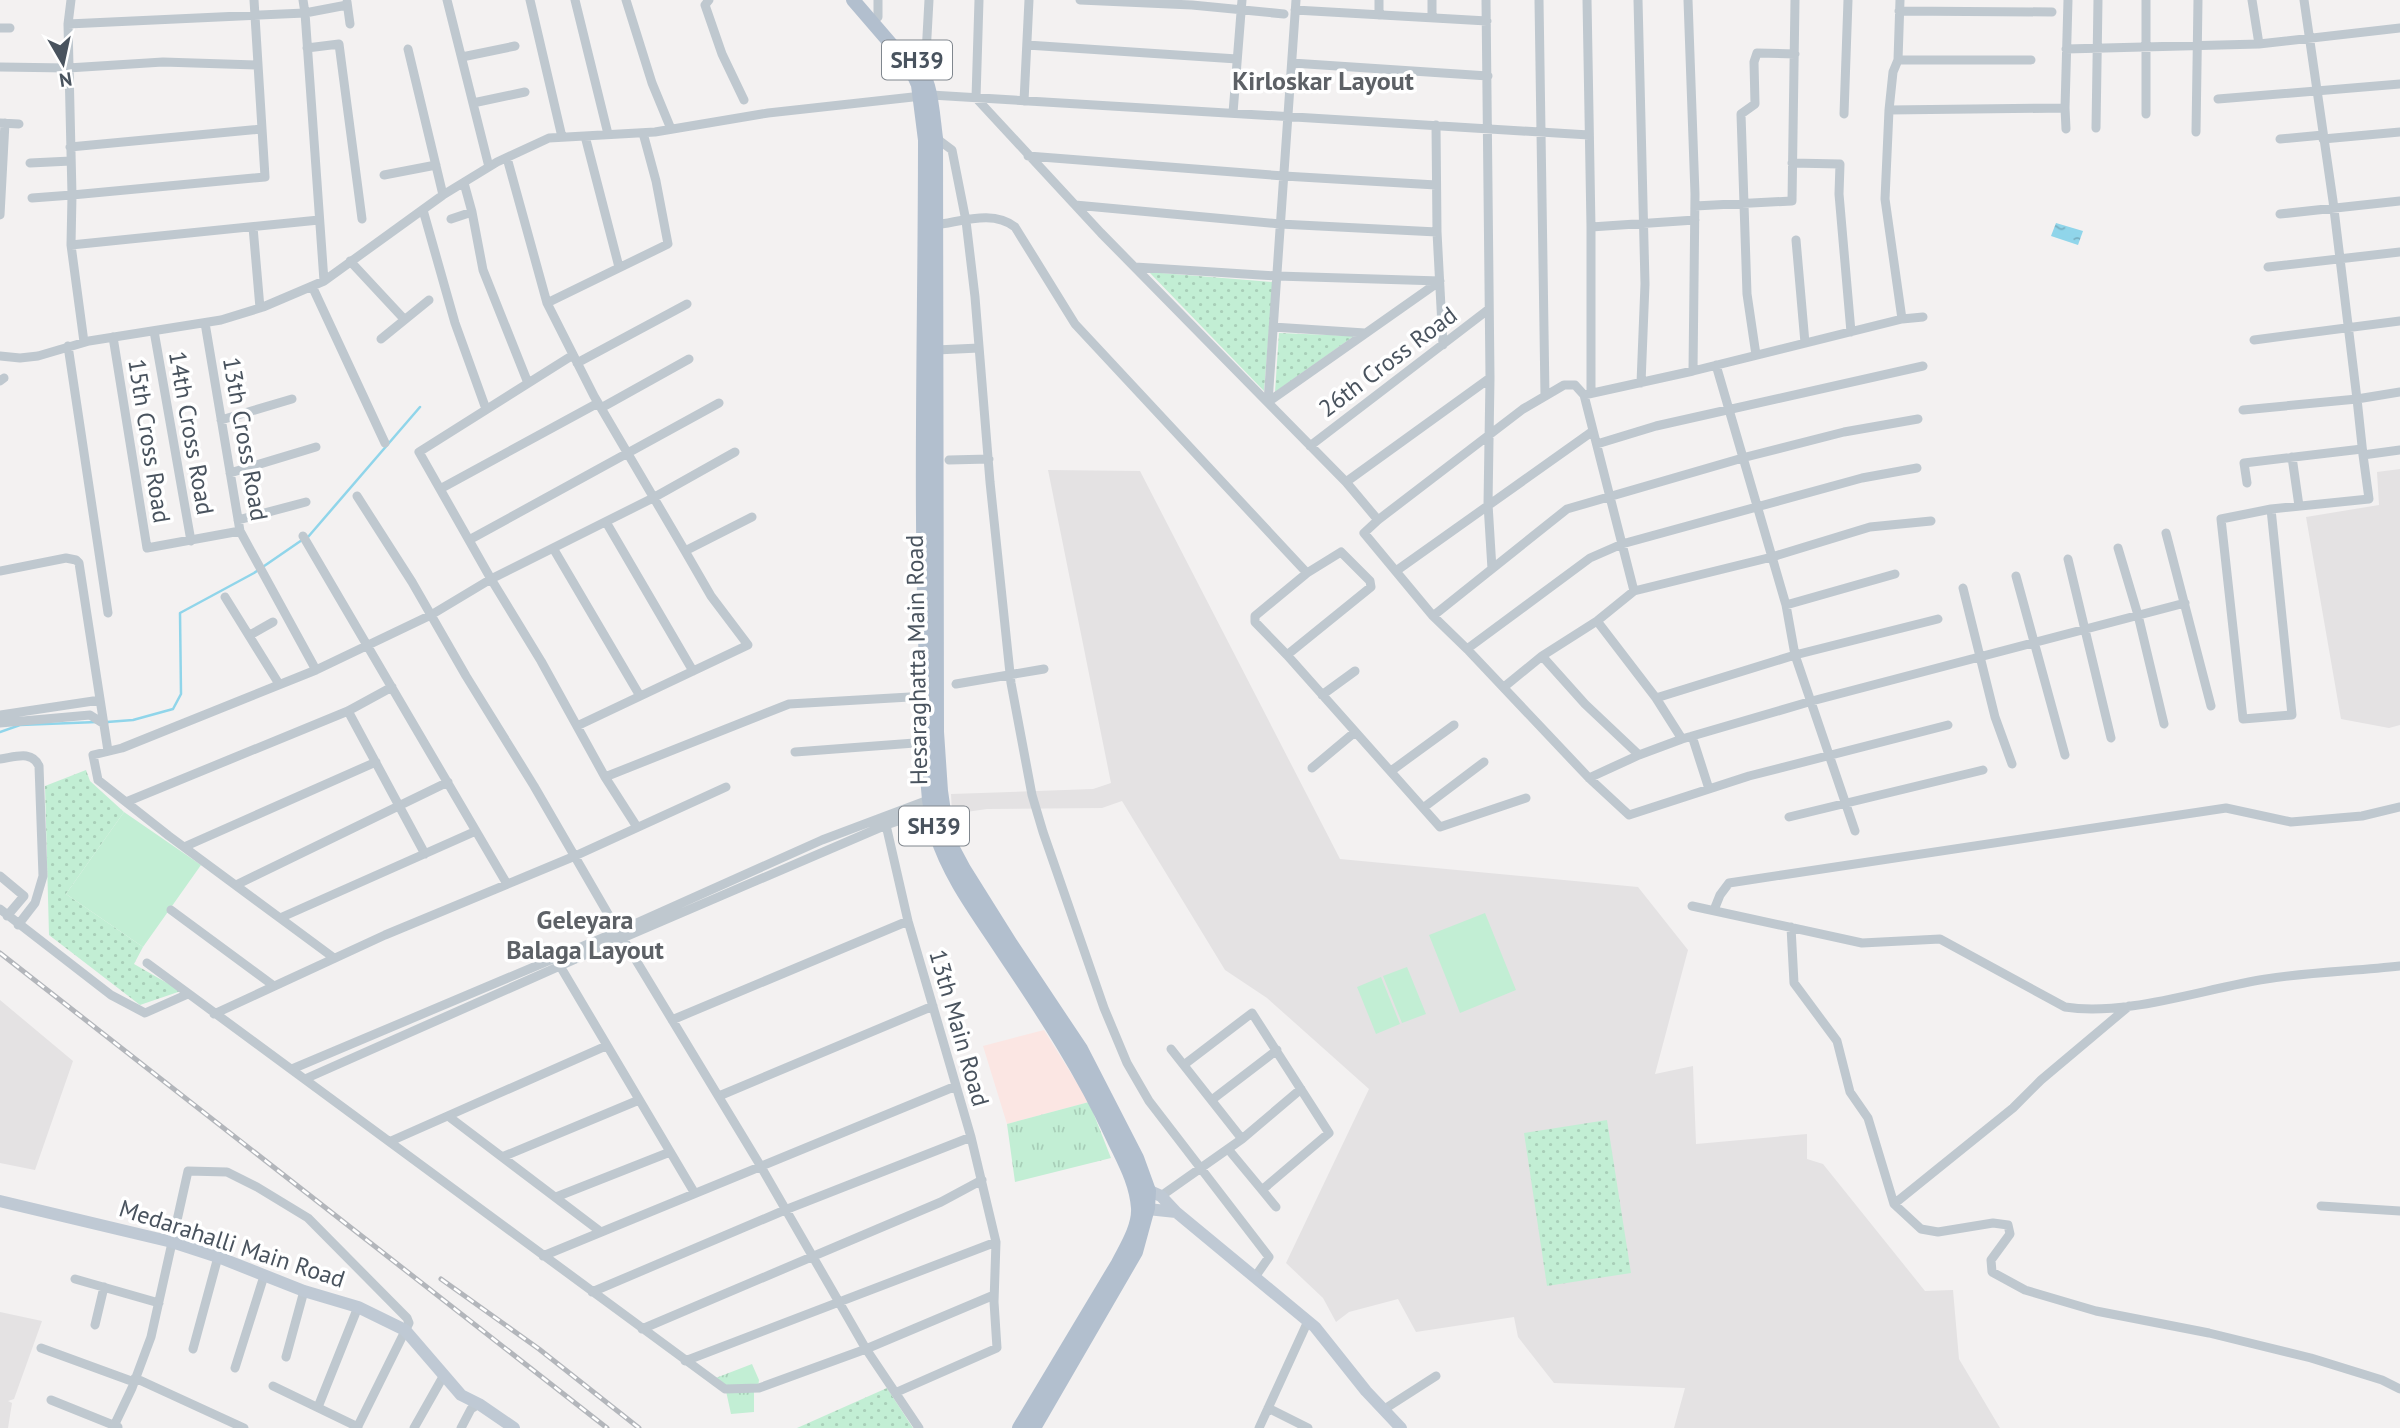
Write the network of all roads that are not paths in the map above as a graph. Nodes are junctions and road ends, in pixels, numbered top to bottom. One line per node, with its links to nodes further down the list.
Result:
1 (71, 0): 45 (street)
2 (254, 0): 40 (street)
3 (303, 0): 38 (street)
4 (447, 0): 59 (street)
5 (530, 0): 99 (street)
6 (575, 0): 96 (street)
7 (626, 0): 91 (street)
8 (709, 0): 75 (street)
9 (853, 0): 72 (main road)
10 (862, 0): 42 (main road, SH39)
11 (878, 0): 42 (street)
12 (929, 0): 67 (street)
13 (979, 0): 73 (street)
14 (1029, 0): 50 (street)
15 (1080, 0): 32 (street)
16 (1380, 0): 41 (street)
17 (1432, 0): 43 (street)
18 (1486, 0): 44 (street)
19 (1539, 0): 92 (street)
20 (1587, 0): 97 (street)
21 (1638, 0): 132 (street)
22 (1688, 0): 121 (street)
23 (1795, 0): 58 (street)
24 (1848, 0): 81 (street)
25 (1899, 0): 36 (street)
26 (2068, 0): 55 (street)
27 (2098, 0): 56 (street)
28 (2146, 0): 53 (street)
29 (2198, 0): 52 (street)
30 (2252, 0): 49 (street)
31 (2304, 0): 48 (street)
32 (1192, 2): 34 (street)
33 (347, 3): 38 (street); 46 (street)
34 (1241, 5): 39 (street); 60 (street)
35 (1296, 5): 41 (street); 63 (street)
36 (1899, 11): 37 (street); 61 (street)
37 (2052, 12)
38 (304, 13): 40 (street); 54 (street)
39 (1284, 14)
40 (255, 15): 45 (street); 64 (street)
41 (1379, 15): 43 (street)
42 (877, 17): 67 (main road, SH39)
43 (1432, 18): 44 (street)
44 (1487, 21): 68 (street)
45 (68, 24): 66 (street)
46 (350, 24)
47 (2400, 28): 48 (street)
48 (2311, 38): 49 (street); 70 (street)
49 (2259, 44): 52 (street)
50 (1027, 45): 60 (street); 76 (street)
51 (514, 46): 59 (street)
52 (2199, 46): 53 (street); 93 (street)
53 (2145, 47): 56 (street); 82 (street)
54 (307, 48): 127 (street); 129 (street)
55 (2066, 48): 56 (street); 78 (street)
56 (2097, 48): 88 (street)
57 (408, 49): 109 (street)
58 (1795, 54): 108 (street); 119 (street)
59 (461, 57): 77 (street)
60 (1237, 59): 80 (street)
61 (1898, 60): 62 (street); 79 (street)
62 (2031, 60)
63 (1292, 63): 68 (street); 83 (street)
64 (258, 65): 66 (street); 89 (street)
65 (0, 67): 66 (street)
66 (68, 68): 103 (street)
67 (925, 74): 72 (main road, SH39)
68 (1488, 76): 87 (street)
69 (2400, 84): 70 (street)
70 (2318, 91): 74 (street); 100 (street)
71 (525, 92): 77 (street)
72 (926, 96): 73 (street); 91 (street); 101 (main road)
73 (976, 98): 76 (street); 104 (street)
74 (2218, 99)
75 (744, 100)
76 (1024, 101): 80 (street)
77 (473, 103): 110 (street)
78 (2065, 108): 79 (street); 90 (street)
79 (1889, 110): 157 (street)
80 (1233, 113): 83 (street)
81 (1844, 114)
82 (2146, 114)
83 (1288, 116): 86 (street); 112 (street)
84 (2, 123): 85 (street); 126 (street)
85 (19, 124)
86 (1436, 125): 87 (street); 114 (street)
87 (1486, 128): 92 (street); 154 (street)
88 (2096, 128)
89 (262, 129): 103 (street); 115 (street)
90 (2066, 129)
91 (671, 130): 95 (street)
92 (1541, 132): 97 (street); 186 (street)
93 (2196, 132)
94 (2400, 132): 100 (street)
95 (643, 133): 96 (street); 143 (street)
96 (608, 134): 98 (street)
97 (1589, 135): 136 (street)
98 (585, 136): 99 (street); 143 (street)
99 (562, 137): 105 (street)
100 (2323, 137): 102 (street); 122 (street)
101 (931, 139): 131 (street); 134 (main road, Hesaraghatta Main Road); 278 (main road, Hesaraghatta Main Road / SH39)
102 (2280, 139)
103 (70, 147): 106 (street)
104 (1028, 156): 112 (street); 120 (street)
105 (508, 158): 110 (street); 151 (street)
106 (71, 161): 107 (street); 115 (street)
107 (30, 163)
108 (1792, 163): 119 (street); 163 (street)
109 (436, 165): 111 (street); 116 (street)
110 (489, 167): 113 (street)
111 (384, 175)
112 (1284, 176): 114 (street); 133 (street)
113 (464, 183): 116 (street); 124 (street)
114 (1436, 185): 137 (street)
115 (72, 195): 117 (street); 139 (street)
116 (443, 195): 123 (street)
117 (32, 198)
118 (2400, 201): 122 (street)
119 (1743, 203): 121 (street); 174 (street)
120 (1074, 205): 133 (street); 144 (street)
121 (1695, 205): 130 (street)
122 (2334, 208): 125 (street); 141 (street)
123 (423, 210): 142 (street); 192 (street)
124 (472, 212): 128 (street); 182 (street)
125 (2280, 214)
126 (0, 215)
127 (362, 219)
128 (451, 219)
129 (319, 220): 135 (street); 147 (street)
130 (1695, 220): 132 (street); 180 (street)
131 (966, 221): 134 (street); 172 (street); 242 (street)
132 (1644, 222): 136 (street); 183 (street)
133 (1280, 223): 137 (street); 146 (street)
134 (935, 226): 173 (main road, Hesaraghatta Main Road)
135 (253, 227): 139 (street); 153 (street)
136 (1591, 227): 185 (street)
137 (1437, 232): 148 (street)
138 (1796, 240): 169 (street)
139 (71, 244): 168 (street)
140 (2400, 252): 141 (street)
141 (2339, 259): 145 (street); 161 (street)
142 (350, 261): 147 (street); 156 (street)
143 (618, 267): 151 (street)
144 (1135, 267): 146 (street); 190 (street)
145 (2268, 267)
146 (1277, 276): 148 (street); 160 (street)
147 (324, 281): 149 (street)
148 (1440, 281): 164 (street); 170 (street)
149 (312, 286): 153 (street); 199 (street)
150 (429, 300): 156 (street)
151 (547, 303): 176 (street)
152 (687, 304): 176 (street)
153 (260, 308): 159 (street)
154 (1489, 309): 170 (street, 26th Cross Road); 181 (street)
155 (1923, 317): 157 (street)
156 (404, 319): 166 (street)
157 (1902, 319): 163 (street)
158 (2400, 321): 161 (street)
159 (205, 323): 162 (street); 196 (street, 13th Cross Road)
160 (1273, 327): 164 (street); 190 (street)
161 (2348, 327): 167 (street); 188 (street)
162 (154, 331): 165 (street); 232 (street, 14th Cross Road)
163 (1851, 332): 169 (street)
164 (1365, 333): 190 (street)
165 (113, 337): 168 (street); 232 (street, 15th Cross Road)
166 (381, 339)
167 (2254, 340)
168 (84, 342): 171 (street)
169 (1805, 343): 174 (street)
170 (1443, 345): 201 (street, 26th Cross Road)
171 (68, 346): 175 (street); 251 (street)
172 (979, 348): 173 (street); 209 (street)
173 (936, 350): 315 (main road, Hesaraghatta Main Road)
174 (1756, 355): 178 (street)
175 (0, 356)
176 (575, 359): 182 (street); 191 (street)
177 (689, 359): 191 (street)
178 (1716, 365): 180 (street); 193 (street)
179 (1923, 366): 193 (street)
180 (1693, 371): 183 (street)
181 (1490, 378): 198 (street); 213 (street)
182 (528, 383): 192 (street)
183 (1642, 383): 185 (street)
184 (2400, 392): 188 (street)
185 (1588, 394): 186 (street); 197 (street)
186 (1545, 396): 198 (street)
187 (292, 399): 196 (street)
188 (2357, 399): 194 (street); 205 (street)
189 (719, 402): 206 (street)
190 (1268, 402): 201 (street)
191 (599, 405): 206 (street); 215 (street)
192 (486, 409): 215 (street)
193 (1728, 410): 200 (street); 208 (street)
194 (2243, 410)
195 (1918, 419): 208 (street)
196 (221, 421): 212 (street, 13th Cross Road)
197 (1593, 431): 200 (street); 220 (street)
198 (1488, 436): 220 (street); 225 (street)
199 (385, 443)
200 (1597, 444): 217 (street)
201 (1310, 446): 213 (street)
202 (316, 447): 212 (street)
203 (2400, 450): 205 (street)
204 (735, 452): 218 (street)
205 (2363, 452): 207 (street); 221 (street)
206 (627, 453): 218 (street); 231 (street)
207 (2292, 457): 214 (street); 221 (street)
208 (1742, 458): 217 (street); 222 (street)
209 (989, 459): 210 (street); 271 (street)
210 (949, 460)
211 (1917, 468): 222 (street)
212 (230, 473): 228 (street, 13th Cross Road)
213 (1346, 482): 225 (street)
214 (2247, 483)
215 (440, 489): 231 (street)
216 (357, 496): 252 (street)
217 (1610, 496): 233 (street); 239 (street)
218 (653, 498): 226 (street); 236 (street)
219 (306, 502): 228 (street)
220 (1488, 504): 239 (street); 241 (street)
221 (2299, 506): 223 (street)
222 (1757, 507): 233 (street); 237 (street)
223 (2271, 509): 223 (street)
224 (752, 517): 236 (street)
225 (1378, 520): 241 (street)
226 (606, 522): 234 (street); 269 (street)
227 (1931, 522): 237 (street)
228 (239, 526): 232 (street); 268 (street, 13th Cross Road)
229 (2166, 533): 249 (street)
230 (303, 536): 261 (street)
231 (469, 540): 245 (street)
232 (191, 541)
233 (1622, 544): 247 (street); 262 (street)
234 (553, 548): 245 (street); 277 (street)
235 (2118, 548): 253 (street)
236 (685, 551): 269 (street)
237 (1772, 557): 247 (street); 250 (street)
238 (2068, 559): 258 (street)
239 (1492, 569): 254 (street)
240 (0, 571): 280 (street)
241 (1396, 571): 254 (street)
242 (1307, 573): 263 (street); 263 (street)
243 (1895, 574): 250 (street)
244 (2016, 576): 260 (street)
245 (491, 579): 252 (street); 290 (street)
246 (1962, 589): 266 (street)
247 (1634, 591): 256 (street)
248 (225, 597): 259 (street)
249 (2185, 603): 253 (street); 282 (street)
250 (1786, 605): 264 (street)
251 (108, 613)
252 (431, 615): 261 (street); 327 (street)
253 (2138, 615): 258 (street); 287 (street)
254 (1433, 616): 262 (street)
255 (1938, 619): 264 (street)
256 (1597, 621): 265 (street); 279 (street)
257 (273, 622): 259 (street)
258 (2085, 630): 260 (street); 293 (street)
259 (250, 635): 272 (street)
260 (2034, 644): 266 (street); 299 (street)
261 (368, 645): 268 (street); 274 (street)
262 (1467, 649): 275 (street)
263 (1287, 655): 276 (street)
264 (1795, 655): 279 (street); 281 (street)
265 (1542, 656): 275 (street); 298 (street)
266 (1980, 658): 281 (street); 304 (street)
267 (1044, 669): 271 (street)
268 (316, 670): 272 (street)
269 (693, 671): 277 (street)
270 (1355, 671): 276 (street)
271 (1010, 675): 273 (street); 371 (street)
272 (279, 684): 296 (street)
273 (956, 684)
274 (392, 687): 283 (street); 310 (street)
275 (1504, 687): 309 (street)
276 (1322, 695): 291 (street)
277 (640, 696): 290 (street)
278 (928, 696): 295 (main road, Hesaraghatta Main Road / SH39); 308 (street)
279 (1656, 698): 294 (street)
280 (100, 700): 284 (street); 286 (street)
281 (1812, 701): 292 (street); 300 (street)
282 (2211, 706)
283 (348, 710): 302 (street); 314 (street)
284 (0, 715)
285 (0, 723): 286 (street)
286 (104, 724): 296 (street)
287 (2164, 724)
288 (1454, 725): 307 (street)
289 (1948, 725): 300 (street)
290 (577, 726): 308 (street)
291 (1355, 732): 305 (street); 307 (street)
292 (1692, 736): 294 (street); 312 (street)
293 (2111, 738)
294 (1682, 739): 298 (street)
295 (928, 742): 297 (street); 315 (main road, Hesaraghatta Main Road / SH39)
296 (108, 751): 314 (street)
297 (795, 751)
298 (1639, 755): 309 (street)
299 (2064, 755)
300 (1830, 756): 312 (street); 316 (street)
301 (0, 759): 332 (street)
302 (376, 762): 317 (street); 325 (street)
303 (1484, 762): 319 (street)
304 (2012, 764)
305 (1312, 768)
306 (1983, 770): 316 (street)
307 (1391, 771): 319 (street)
308 (606, 777): 322 (street)
309 (1589, 778): 312 (street)
310 (448, 782): 317 (street); 323 (street)
311 (726, 787): 322 (street)
312 (1709, 789)
313 (1527, 798): 319 (street)
314 (126, 802): 325 (street)
315 (936, 804): 321 (street); 341 (street); 373 (main road, Hesaraghatta Main Road / SH39); 376 (main road, Hesaraghatta Main Road)
316 (1846, 804): 320 (street); 324 (street)
317 (399, 805): 326 (street); 330 (street)
318 (2400, 807): 335 (street)
319 (1423, 808)
320 (1788, 817)
321 (886, 825): 338 (street, 13th Main Road); 341 (street)
322 (637, 827): 327 (street)
323 (477, 831): 326 (street); 329 (street)
324 (1855, 831)
325 (184, 847): 330 (street)
326 (425, 854): 337 (street)
327 (575, 856): 329 (street); 341 (street)
328 (0, 876): 331 (street)
329 (508, 884): 342 (street)
330 (236, 885): 337 (street)
331 (24, 896): 332 (street); 336 (street)
332 (35, 903): 339 (street)
333 (1692, 906): 335 (street)
334 (171, 910): 346 (street)
335 (1714, 910): 340 (street)
336 (4, 913): 339 (street)
337 (280, 918): 342 (street)
338 (908, 921): 348 (street, 13th Main Road); 351 (street)
339 (18, 925): 347 (street)
340 (1791, 927): 349 (street); 379 (street)
341 (621, 935): 344 (street); 351 (street); 356 (street)
342 (334, 958): 346 (street)
343 (147, 963): 347 (street)
344 (560, 966): 352 (street); 357 (street)
345 (2400, 966): 349 (street)
346 (274, 986): 350 (street)
347 (188, 994): 350 (street)
348 (933, 1006): 358 (street, 13th Main Road); 360 (street)
349 (2129, 1006): 379 (street)
350 (214, 1014): 356 (street)
351 (673, 1020): 360 (street)
352 (606, 1046): 361 (street); 363 (street)
353 (1171, 1049): 355 (street)
354 (1278, 1050): 355 (street); 359 (street); 362 (street)
355 (1185, 1064): 362 (street)
356 (292, 1069): 357 (street)
357 (305, 1079): 366 (street)
358 (956, 1086): 364 (street, 13th Main Road); 370 (street)
359 (1301, 1089): 365 (street); 374 (street)
360 (719, 1096): 370 (street)
361 (639, 1100): 368 (street); 369 (street)
362 (1213, 1100): 365 (street)
363 (448, 1116): 366 (street); 369 (street)
364 (971, 1137): 372 (street, 13th Main Road); 383 (street)
365 (1242, 1139): 367 (street)
366 (391, 1141): 389 (street)
367 (1228, 1149): 371 (street); 374 (street)
368 (670, 1152): 375 (street); 377 (street)
369 (502, 1157): 377 (street)
370 (760, 1165): 375 (street); 383 (street)
371 (1201, 1168): 376 (street); 393 (street)
372 (982, 1180): 388 (street, 13th Main Road); 390 (street)
373 (1134, 1184): 376 (street); 382 (main road, Hesaraghatta Main Road / SH39)
374 (1262, 1189): 380 (street)
375 (694, 1192): 386 (street)
376 (1155, 1194): 382 (main road, Hesaraghatta Main Road); 385 (street)
377 (556, 1197): 386 (street)
378 (0, 1200): 387 (street, Medarahalli Main Road)
379 (1894, 1204): 416 (street)
380 (1276, 1206)
381 (2321, 1206): 384 (street)
382 (1143, 1208): 385 (street); 430 (main road, Hesaraghatta Main Road / SH39); 431 (main road, Hesaraghatta Main Road)
383 (785, 1210): 390 (street); 397 (street)
384 (2400, 1211)
385 (1176, 1212): 393 (street)
386 (601, 1232): 389 (street)
387 (172, 1242): 391 (street, Medarahalli Main Road); 400 (street); 405 (street)
388 (996, 1242): 398 (street, 13th Main Road); 399 (street)
389 (543, 1256): 397 (street)
390 (811, 1256): 399 (street); 404 (street)
391 (218, 1257): 392 (street, Medarahalli Main Road); 407 (street)
392 (264, 1276): 396 (street, Medarahalli Main Road); 411 (street)
393 (1255, 1277): 402 (street)
394 (75, 1279): 395 (street)
395 (104, 1287): 400 (street); 403 (street)
396 (304, 1291): 401 (street, Medarahalli Main Road); 409 (street)
397 (592, 1292): 404 (street)
398 (995, 1295): 408 (street); 417 (street, 13th Main Road)
399 (838, 1301): 408 (street); 410 (street)
400 (159, 1303): 414 (street)
401 (358, 1307): 405 (street, Medarahalli Main Road); 420 (street)
402 (1308, 1321): 421 (street); 422 (street)
403 (95, 1325)
404 (642, 1329): 410 (street)
405 (405, 1330): 412 (street); 424 (street)
406 (41, 1348): 414 (street)
407 (193, 1349)
408 (866, 1349): 410 (street); 417 (street)
409 (286, 1357)
410 (685, 1361)
411 (235, 1368)
412 (444, 1375): 419 (street); 426 (street)
413 (1436, 1376): 422 (street)
414 (135, 1380): 423 (street); 425 (street)
415 (273, 1386): 420 (street)
416 (2400, 1389)
417 (897, 1392): 429 (street)
418 (51, 1400): 423 (street)
419 (479, 1404): 427 (street); 428 (street)
420 (318, 1407): 424 (street)
421 (1268, 1408): 432 (street); 433 (street)
422 (1383, 1410): 434 (street)
423 (115, 1427)
424 (358, 1427)
425 (244, 1428)
426 (414, 1428)
427 (461, 1428)
428 (514, 1428)
429 (919, 1428)
430 (1019, 1428)
431 (1034, 1428)
432 (1259, 1428)
433 (1308, 1428)
434 (1401, 1428)

